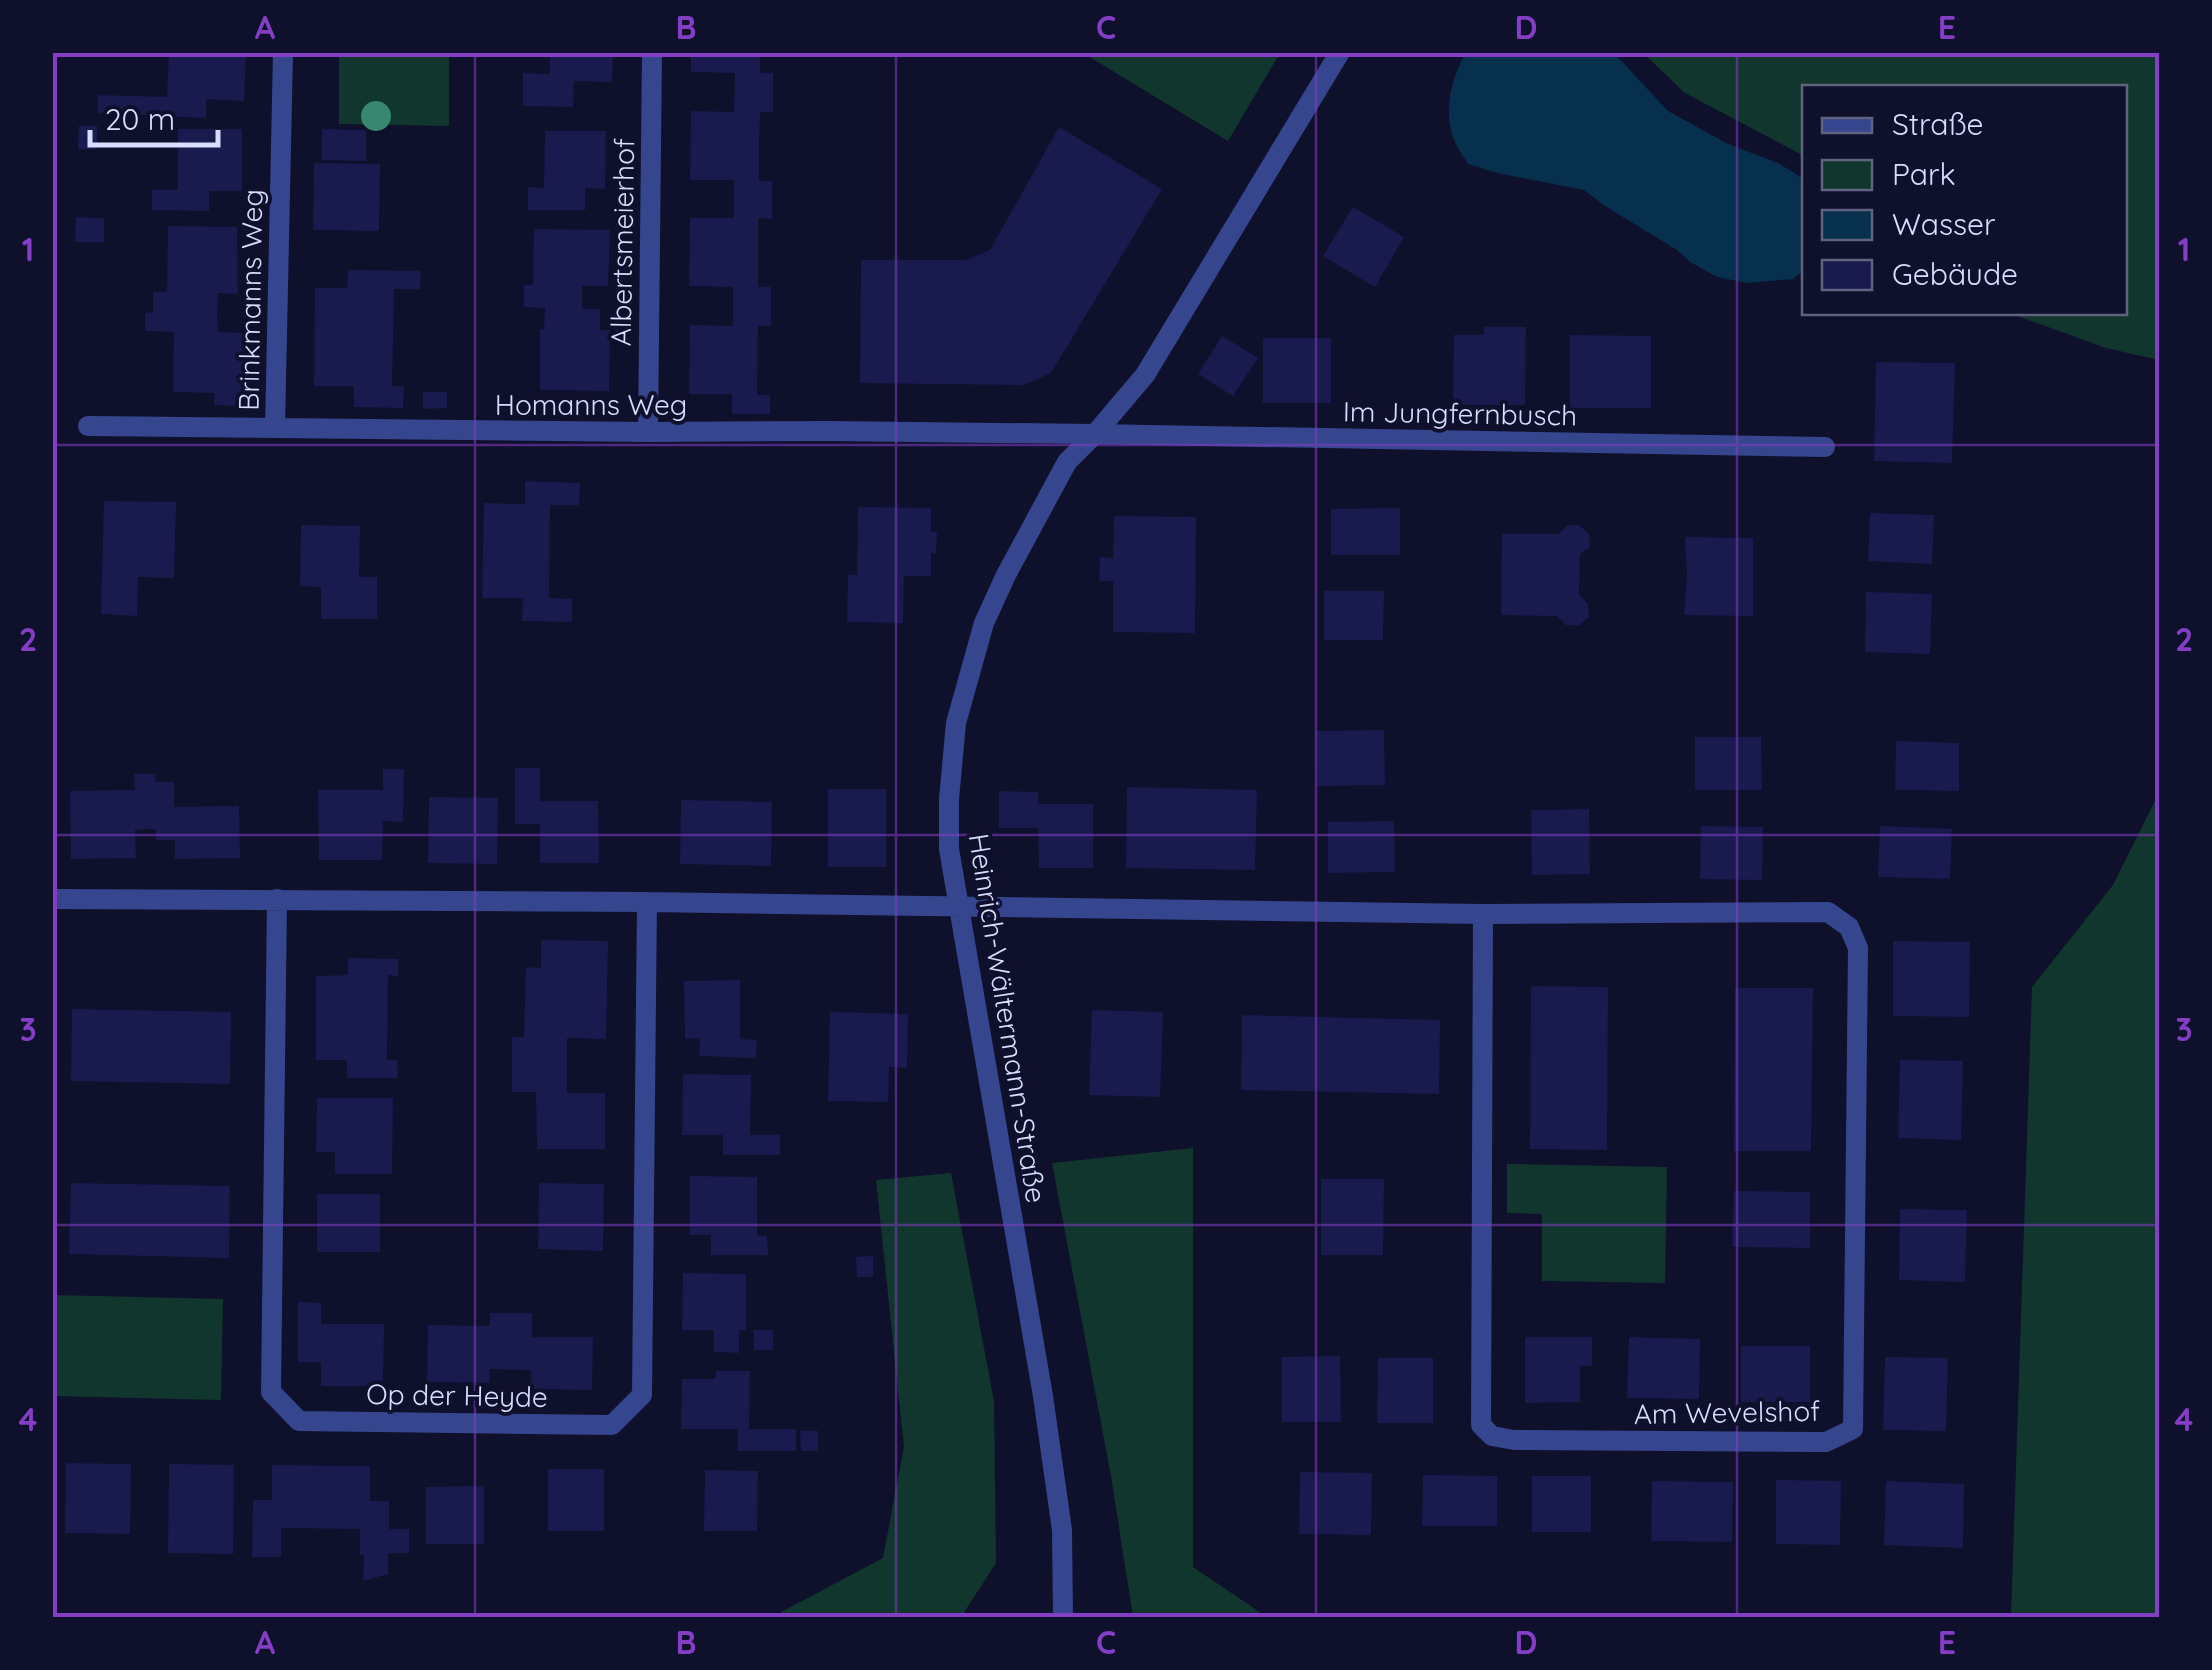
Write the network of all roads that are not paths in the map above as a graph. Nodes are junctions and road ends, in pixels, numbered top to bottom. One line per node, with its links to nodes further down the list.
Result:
1 (283, 52): 5 (street, Brinkmanns Weg)
2 (652, 52): 6 (street, Albertsmeierhof)
3 (1340, 52): 7 (street, Heinrich-Wältermann-Straße)
4 (88, 426): 5 (street, Homanns Weg)
5 (275, 428): 6 (street, Homanns Weg)
6 (648, 432): 7 (street, Homanns Weg)
7 (1095, 434): 8 (street, Im Jungfernbusch); 12 (street, Heinrich-Wältermann-Straße)
8 (1825, 447)
9 (52, 899): 10 (street)
10 (277, 899): 11 (street); 11 (street, Op der Heyde)
11 (647, 902): 12 (street)
12 (960, 907): 13 (street, Am Wevelshof); 14 (street, Heinrich-Wältermann-Straße)
13 (1483, 914): 13 (street, Am Wevelshof)
14 (1063, 1618)

